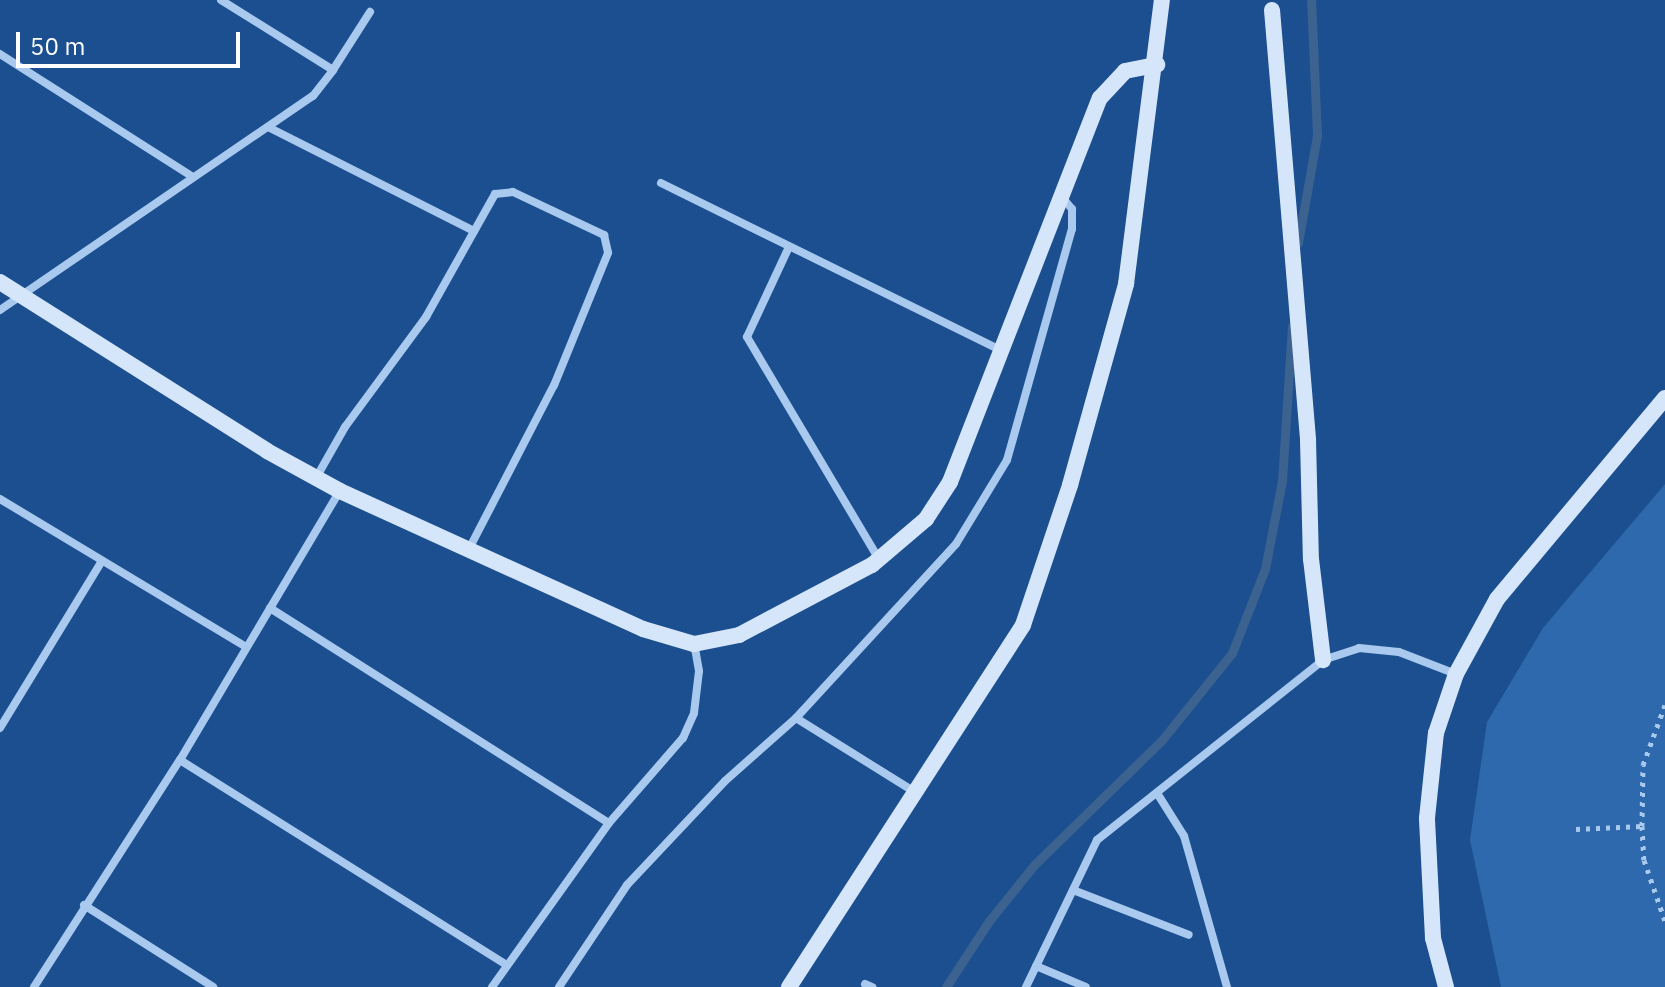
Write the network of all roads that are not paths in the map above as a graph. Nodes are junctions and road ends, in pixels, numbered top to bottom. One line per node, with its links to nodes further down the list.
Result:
1 (221, 0): 7 (street)
2 (1162, 0): 6 (street)
3 (1272, 10): 28 (street)
4 (370, 12): 7 (street)
5 (0, 54): 9 (street)
6 (1157, 65): 11 (street); 33 (street)
7 (333, 70): 8 (street)
8 (268, 127): 9 (street); 12 (street)
9 (193, 177): 15 (street)
10 (661, 183): 13 (street)
11 (1060, 195): 17 (street); 30 (street)
12 (474, 231): 19 (street); 22 (street)
13 (788, 249): 17 (street); 23 (street)
14 (0, 282): 15 (street)
15 (19, 294): 16 (street); 19 (street)
16 (0, 310)
17 (1001, 350): 23 (street)
18 (1665, 398): 29 (street)
19 (316, 478): 20 (street)
20 (340, 491): 22 (street); 25 (street)
21 (0, 499): 24 (street)
22 (469, 549): 26 (street)
23 (879, 559): 26 (street)
24 (102, 561): 27 (street); 31 (street)
25 (270, 608): 27 (street); 35 (street)
26 (694, 644): 35 (street)
27 (246, 647): 32 (street)
28 (1323, 660): 29 (street); 34 (street)
29 (1456, 674): 49 (street)
30 (796, 718): 33 (street); 44 (street)
31 (0, 728)
32 (180, 760): 37 (street); 39 (street)
33 (915, 792): 45 (street)
34 (1157, 793): 36 (street); 48 (street)
35 (609, 823): 39 (street)
36 (1073, 890): 38 (street); 40 (street)
37 (84, 905): 41 (street); 42 (street)
38 (1189, 935)
39 (505, 964): 43 (street)
40 (1036, 966): 46 (street); 47 (street)
41 (34, 987)
42 (213, 987)
43 (492, 987)
44 (559, 987)
45 (789, 987)
46 (1026, 987)
47 (1086, 987)
48 (1227, 987)
49 (1446, 987)

